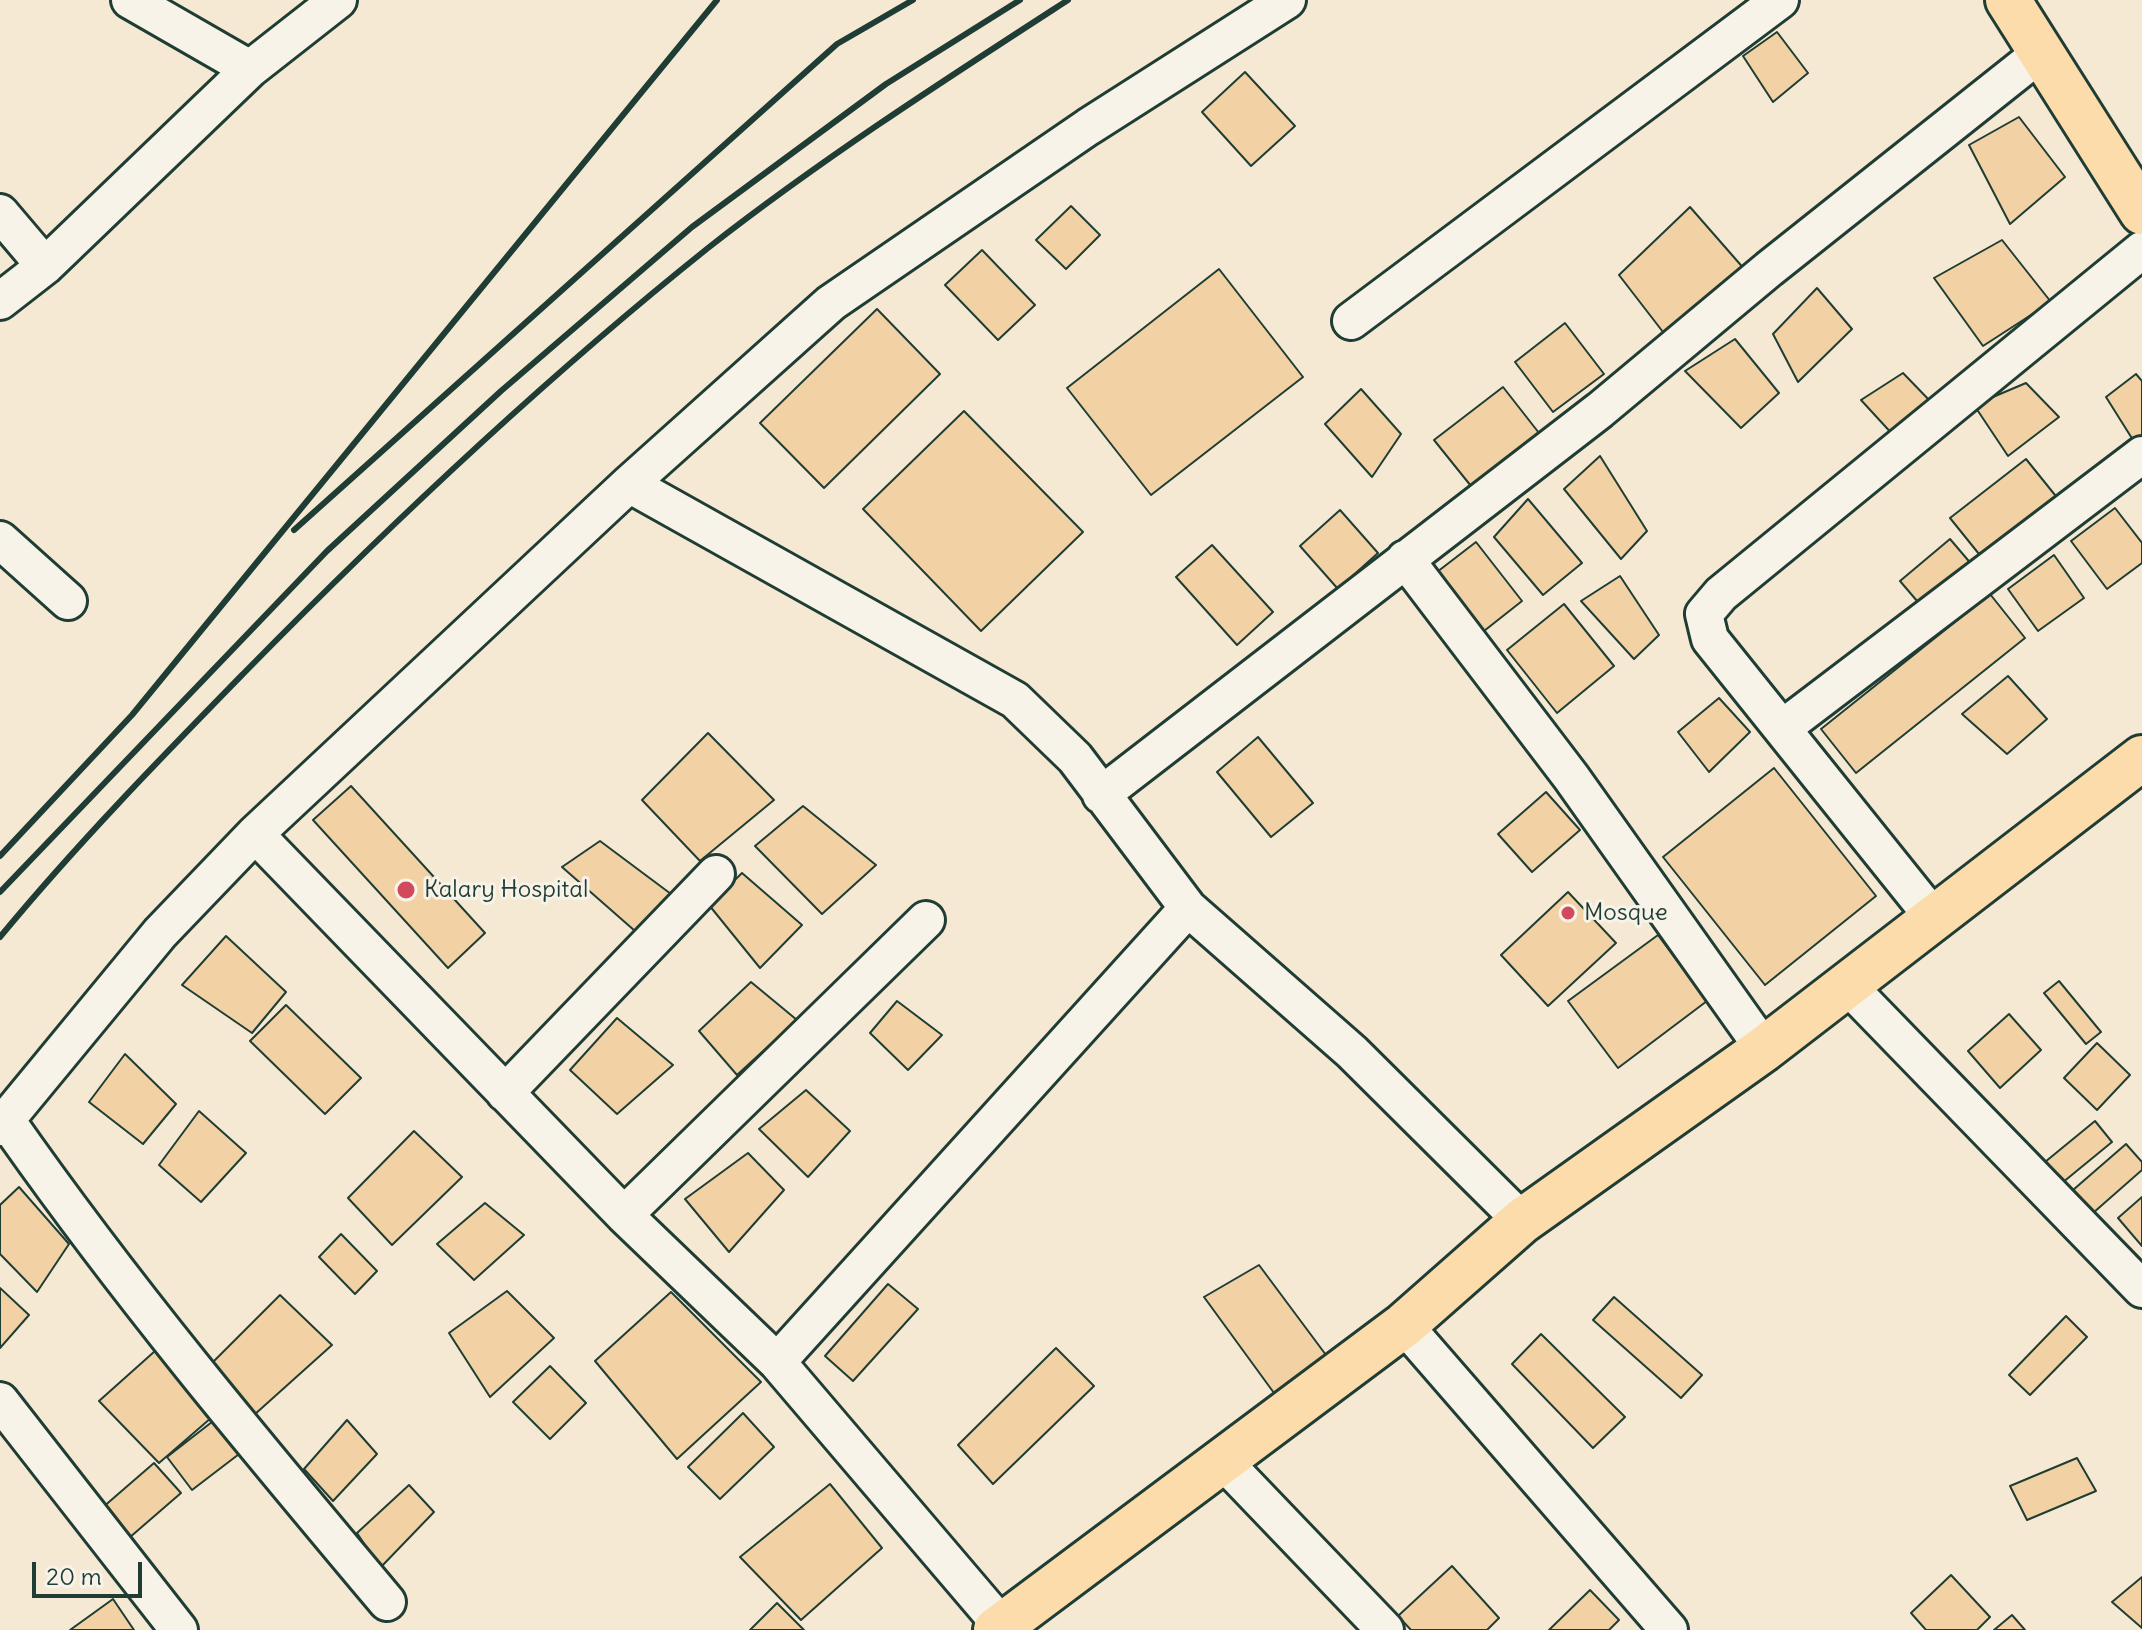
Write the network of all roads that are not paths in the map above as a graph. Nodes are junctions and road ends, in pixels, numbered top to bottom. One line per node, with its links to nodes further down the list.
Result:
1 (130, 0): 7 (street)
2 (338, 0): 7 (street)
3 (1287, 0): 15 (street)
4 (1780, 0): 13 (street)
5 (2008, 0): 6 (main road)
6 (2042, 52): 8 (main road); 17 (street)
7 (250, 69): 11 (street)
8 (2142, 212)
9 (0, 213): 11 (street)
10 (2142, 250): 19 (street)
11 (45, 266): 12 (street)
12 (0, 301)
13 (1351, 321)
14 (2142, 455): 19 (street)
15 (629, 484): 21 (street); 22 (street)
16 (0, 540): 18 (street)
17 (1405, 559): 21 (street); 28 (street)
18 (68, 601)
19 (1784, 727): 25 (street)
20 (2142, 758): 25 (main road)
21 (1101, 795): 24 (street)
22 (255, 834): 29 (street); 30 (street)
23 (716, 874): 29 (street)
24 (1188, 908): 32 (street); 35 (street)
25 (1933, 917): 27 (main road)
26 (926, 920): 31 (street)
27 (1847, 985): 28 (main road); 33 (street)
28 (1764, 1049): 32 (main road)
29 (505, 1093): 31 (street)
30 (3, 1123): 38 (street)
31 (624, 1215): 35 (street)
32 (1522, 1221): 34 (main road)
33 (2142, 1289)
34 (1404, 1325): 37 (main road); 42 (street)
35 (777, 1362): 39 (street)
36 (0, 1401): 40 (street)
37 (1223, 1461): 39 (main road); 41 (street)
38 (387, 1602)
39 (1011, 1625)
40 (179, 1630)
41 (1385, 1630)
42 (1669, 1630)

